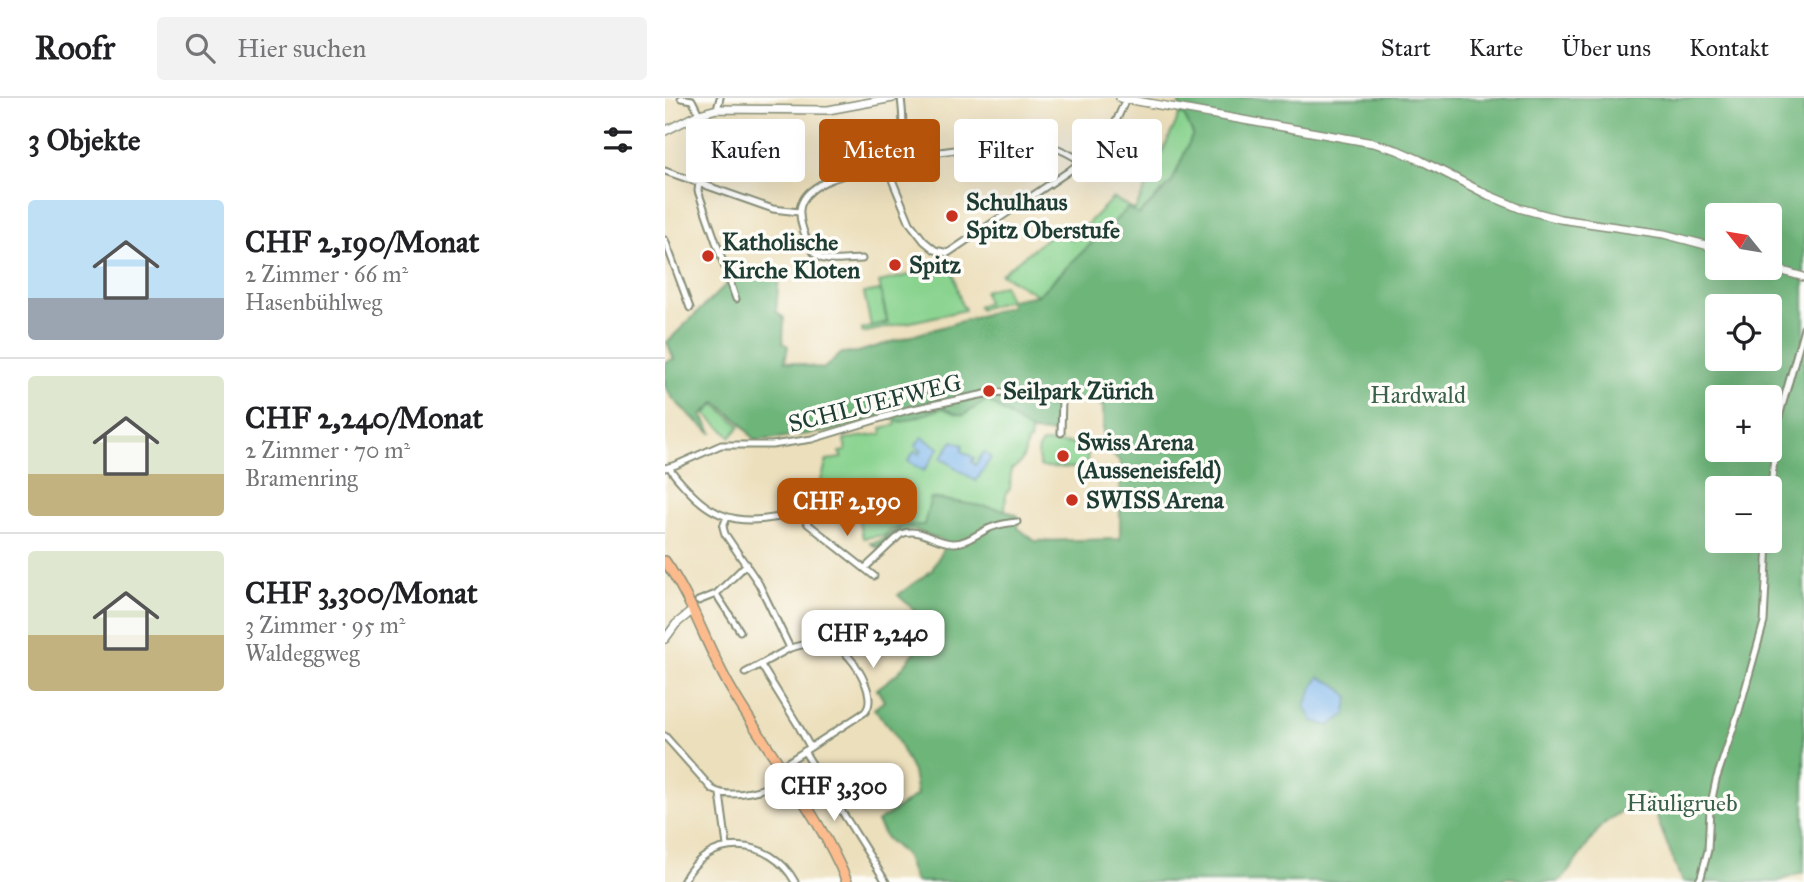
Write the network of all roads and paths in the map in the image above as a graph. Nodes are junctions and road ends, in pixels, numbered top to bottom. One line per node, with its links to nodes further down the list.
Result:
1 (681, 98): 8 (street)
2 (720, 98): 7 (street)
3 (893, 98): 6 (street)
4 (901, 98): 9 (street)
5 (1123, 99): 10 (street); 22 (street)
6 (856, 102): 7 (street)
7 (717, 109): 8 (street)
8 (699, 114): 11 (street)
9 (902, 119)
10 (1117, 119)
11 (665, 131)
12 (940, 152): 13 (street)
13 (1072, 156)
14 (1072, 167): 19 (street)
15 (665, 170): 16 (street)
16 (686, 178)
17 (698, 182): 20 (street); 26 (street)
18 (826, 182): 20 (street)
19 (893, 182)
20 (799, 212): 23 (street)
21 (665, 240): 27 (street)
22 (1705, 245)
23 (862, 259)
24 (1782, 271): 25 (street)
25 (1804, 277)
26 (736, 299)
27 (690, 308)
28 (1804, 328): 31 (street)
29 (1061, 433): 30 (street, SCHLUEFWEG)
30 (668, 468): 34 (street)
31 (1772, 476)
32 (851, 506): 33 (street)
33 (803, 516): 34 (street); 39 (street)
34 (727, 517): 38 (street)
35 (1017, 522): 39 (street)
36 (1767, 553): 59 (street)
37 (665, 561): 40 (main road)
38 (747, 565): 42 (street); 46 (street)
39 (865, 568): 41 (street)
40 (668, 572): 43 (main road)
41 (874, 576)
42 (716, 594): 43 (street); 44 (street)
43 (695, 606): 45 (street); 51 (main road)
44 (740, 631)
45 (665, 639)
46 (790, 648): 47 (street); 50 (street)
47 (761, 665): 48 (street); 50 (street)
48 (745, 673)
49 (665, 736): 53 (street)
50 (807, 749): 51 (street); 58 (street)
51 (780, 767): 52 (main road)
52 (787, 778): 53 (street); 57 (main road)
53 (720, 794): 54 (street)
54 (727, 846): 55 (street); 56 (street)
55 (683, 882)
56 (795, 882)
57 (847, 882)
58 (886, 882)
59 (1698, 882)

